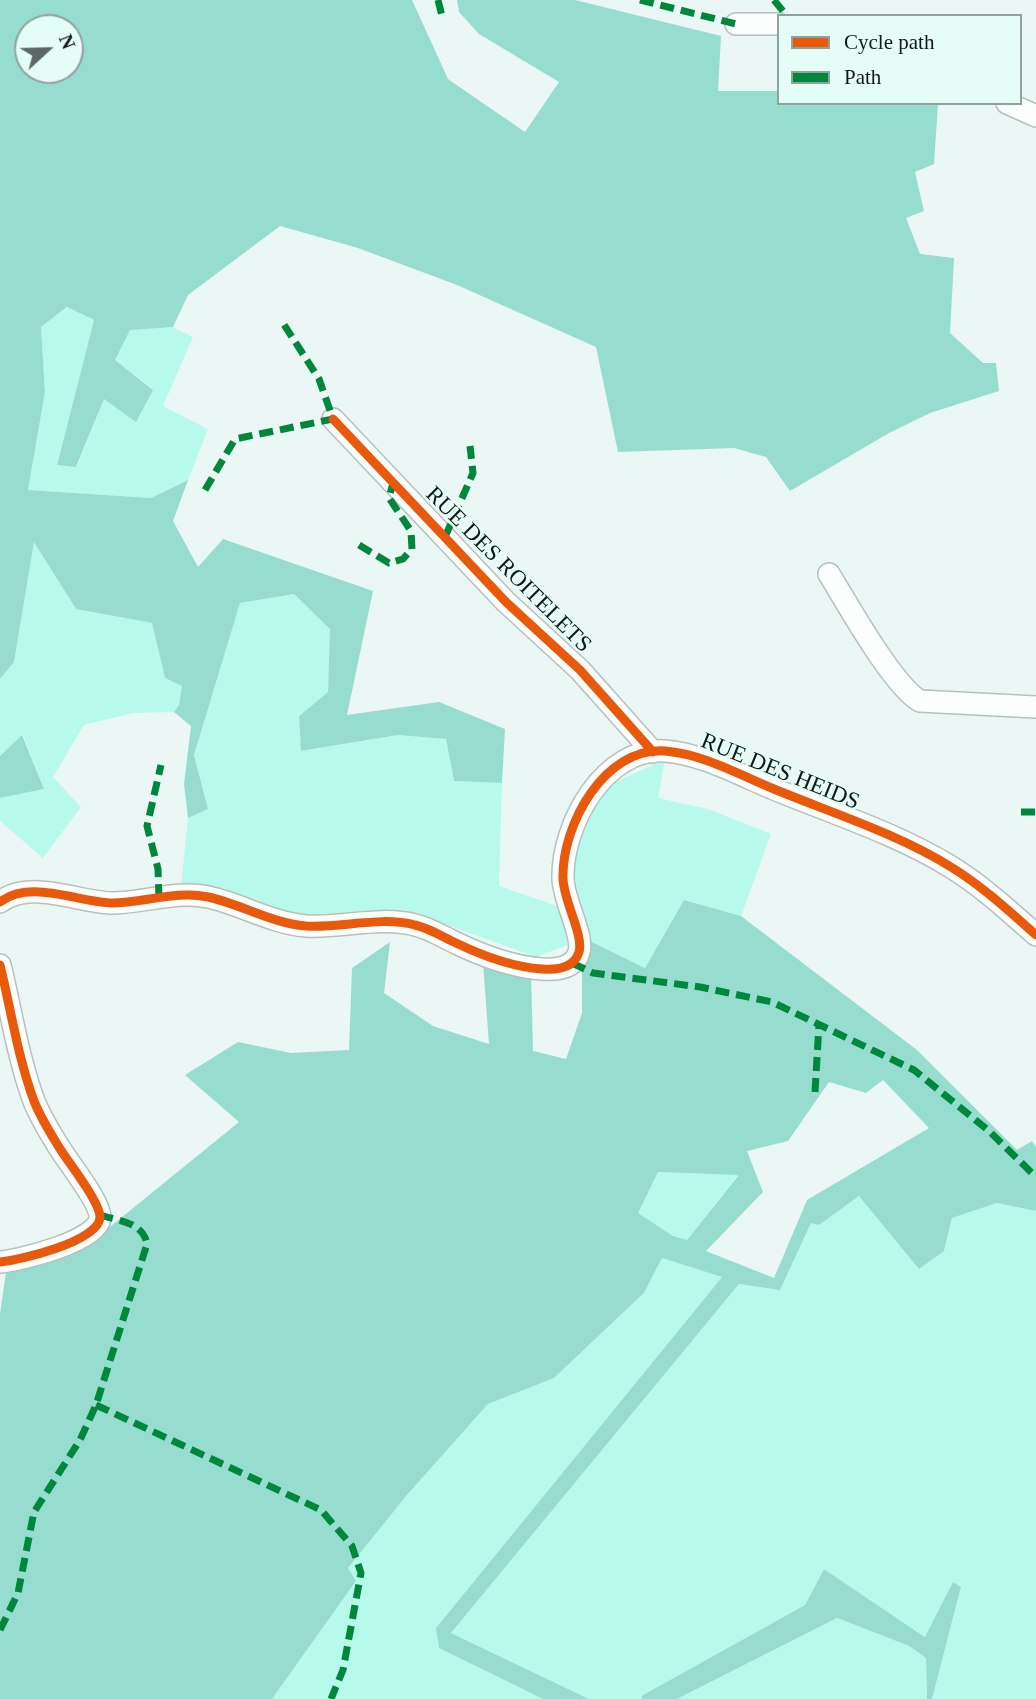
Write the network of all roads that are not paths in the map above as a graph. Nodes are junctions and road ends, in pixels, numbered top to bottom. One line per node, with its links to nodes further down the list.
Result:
1 (777, 23): 2 (street)
2 (736, 24)
3 (1011, 105): 4 (street)
4 (1036, 116)
5 (333, 419): 8 (street, RUE DES ROITELETS)
6 (829, 574): 7 (street)
7 (1036, 707)
8 (653, 751): 9 (street, RUE DES HEIDS); 10 (street, RUE DES HEIDS)
9 (0, 902)
10 (1036, 935)
11 (0, 965): 12 (street)
12 (0, 1262)

